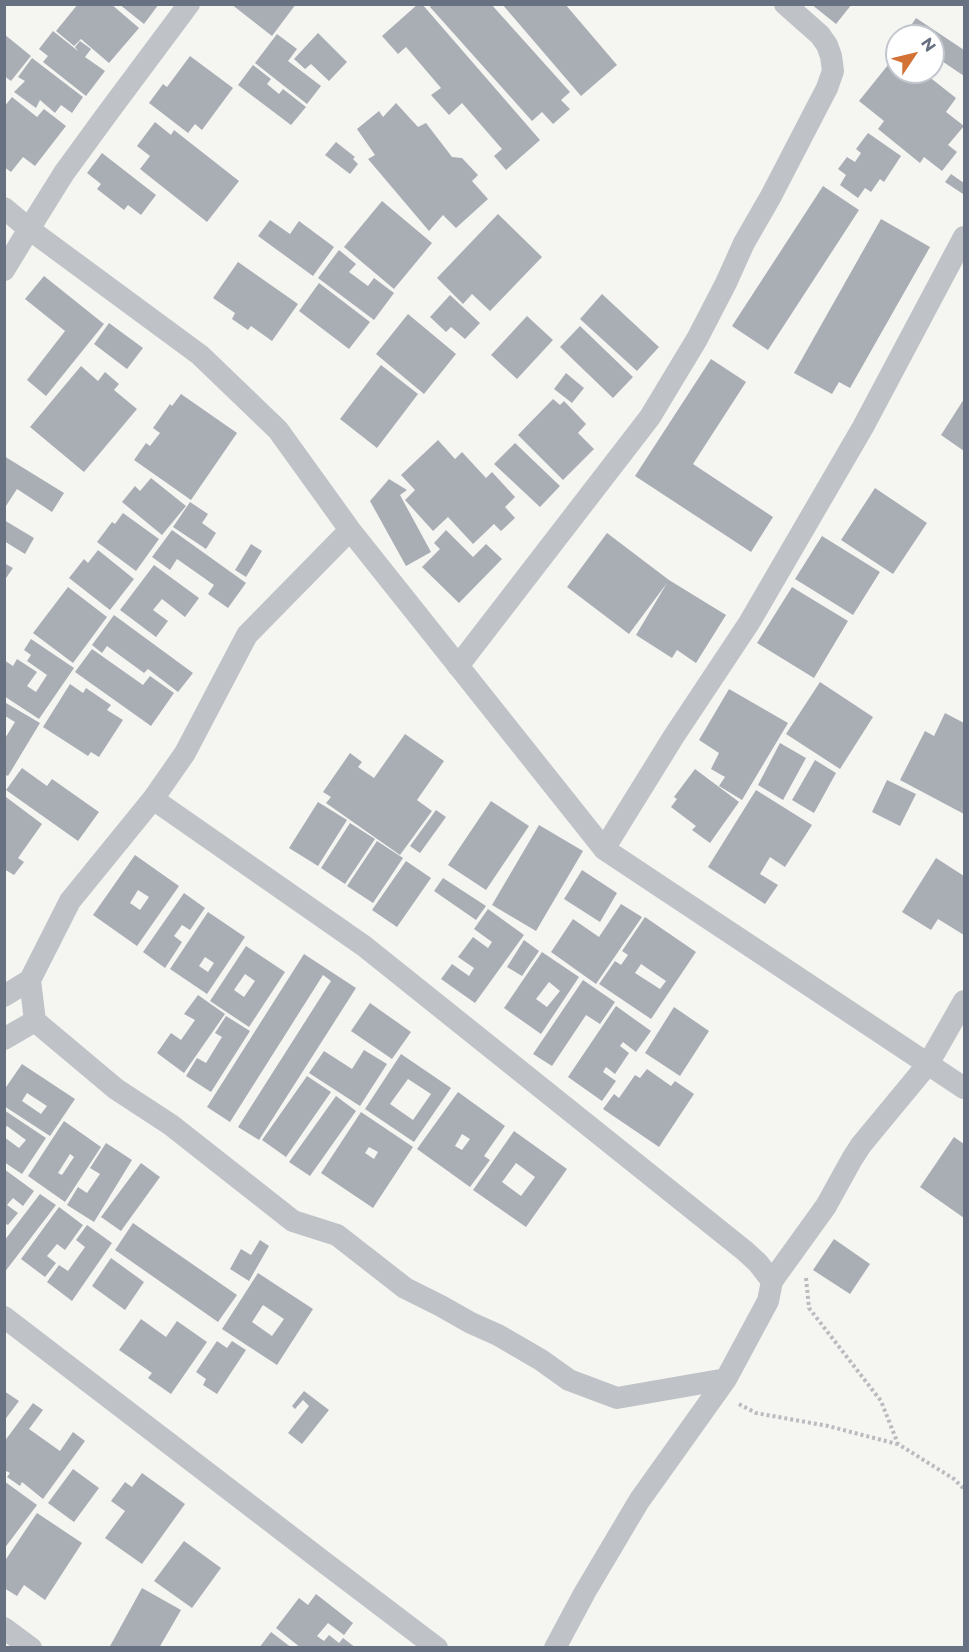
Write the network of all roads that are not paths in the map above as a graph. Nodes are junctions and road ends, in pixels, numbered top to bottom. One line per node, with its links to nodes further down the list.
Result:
1 (189, 4): 4 (street)
2 (784, 4): 8 (street)
3 (4, 208): 4 (street)
4 (29, 229): 6 (street); 7 (street)
5 (964, 237): 10 (street)
6 (4, 270)
7 (350, 530): 8 (street); 9 (street)
8 (458, 666): 10 (street)
9 (153, 799): 11 (street); 18 (street)
10 (604, 849): 16 (street)
11 (30, 980): 12 (street); 14 (street)
12 (4, 996)
13 (964, 1001): 16 (street)
14 (34, 1021): 15 (street); 20 (street)
15 (4, 1039)
16 (928, 1064): 17 (street); 18 (street)
17 (964, 1088)
18 (772, 1281): 20 (street)
19 (4, 1317): 23 (street)
20 (726, 1379): 24 (street)
21 (4, 1628): 22 (street)
22 (31, 1647)
23 (437, 1647)
24 (555, 1647)

